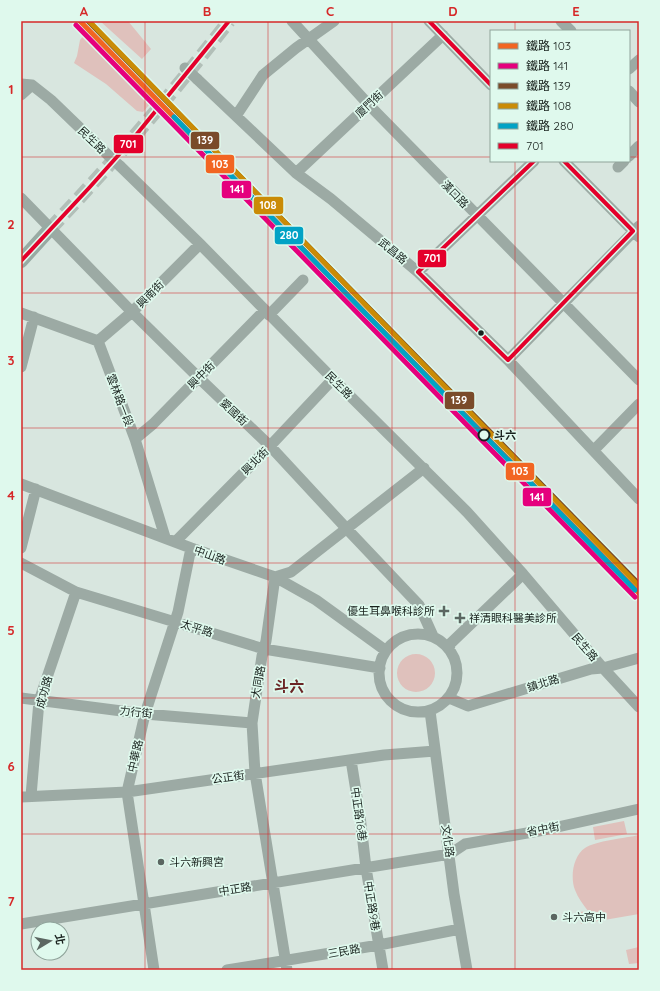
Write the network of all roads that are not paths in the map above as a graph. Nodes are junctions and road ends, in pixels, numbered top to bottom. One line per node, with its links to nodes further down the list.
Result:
1 (292, 21): 7 (street, 漢口路)
2 (334, 21): 7 (street)
3 (429, 21): 6 (street)
4 (561, 21): 5 (street)
5 (570, 30)
6 (442, 35): 12 (street); 16 (street, 廈門街)
7 (309, 39): 16 (street, 漢口路); 17 (street)
8 (639, 60): 10 (street)
9 (185, 68): 17 (street, 武昌路, bridge)
10 (630, 68)
11 (27, 84): 14 (street); 27 (street, 民生路, bridge)
12 (490, 84)
13 (630, 92): 15 (street)
14 (21, 95)
15 (639, 102)
16 (369, 105): 22 (street, 廈門街); 24 (street, 漢口路)
17 (236, 116): 22 (street, 武昌路)
18 (639, 146): 19 (street)
19 (630, 155)
20 (533, 162): 24 (street)
21 (565, 162): 26 (street)
22 (296, 173): 29 (street, 武昌路)
23 (21, 198): 25 (street, 愛國街)
24 (477, 216): 29 (street); 31 (street, 漢口路)
25 (50, 229): 28 (main road); 32 (street, 愛國街)
26 (637, 231): 31 (street)
27 (200, 244): 32 (street, 興南街); 34 (street, 民生路)
28 (21, 261)
29 (418, 272): 37 (street, 武昌路)
30 (303, 280): 34 (street, 興中街)
31 (564, 304): 37 (street); 41 (street, 漢口路)
32 (132, 312): 36 (street, 興南街); 39 (street, 愛國街)
33 (21, 313): 35 (street)
34 (267, 313): 39 (street, 興中街); 40 (street, 民生路)
35 (34, 317): 36 (street); 38 (street)
36 (98, 341): 43 (street, 雲林路一段)
37 (508, 360): 45 (street, 武昌路)
38 (21, 367)
39 (198, 378): 43 (street, 興中街); 44 (street, 愛國街)
40 (333, 379): 44 (street, 興北街); 46 (street, 民生路)
41 (639, 380)
42 (639, 404): 45 (street)
43 (135, 439): 51 (street, 雲林路一段)
44 (270, 446): 50 (street, 愛國街); 51 (street, 興北街)
45 (594, 450): 49 (street, 武昌路)
46 (424, 468): 50 (street); 55 (street, 民生路)
47 (21, 484): 48 (street, 中山路)
48 (36, 489): 51 (street, 中山路); 52 (street)
49 (639, 499)
50 (346, 528): 56 (street); 59 (street, 愛國街)
51 (170, 540): 53 (street, 中山路)
52 (21, 548)
53 (191, 548): 56 (street, 中山路); 58 (street, 中華路)
54 (21, 562): 57 (street, 太平路)
55 (523, 574): 60 (street); 65 (street, 民生路)
56 (275, 577): 61 (street, 大同路); 62 (street, 中山路)
57 (76, 592): 58 (street, 太平路); 68 (street, 成功路)
58 (176, 622): 61 (street, 太平路); 71 (street, 中華路)
59 (433, 636): 60 (street); 62 (street)
60 (449, 648): 67 (street)
61 (264, 649): 64 (street, 太平路); 72 (street, 大同路)
62 (385, 650): 64 (street)
63 (639, 658): 65 (street, 鎮北路)
64 (380, 668): 70 (street)
65 (603, 668): 67 (street, 鎮北路); 69 (street, 民生路)
66 (21, 698): 68 (street, 力行街)
67 (449, 698): 70 (street)
68 (39, 701): 71 (street, 力行街); 77 (street, 成功路)
69 (639, 707)
70 (430, 711): 73 (street, 文化路)
71 (145, 714): 72 (street, 力行街); 76 (street, 中華路)
72 (252, 723): 75 (street, 大同路)
73 (435, 751): 74 (street, 公正街); 79 (street, 文化路)
74 (351, 760): 75 (street, 公正街); 80 (street, 中正路16巷)
75 (255, 773): 76 (street, 公正街); 81 (street, 大同路)
76 (127, 792): 77 (street, 公正街); 82 (street, 中華路)
77 (26, 796)
78 (639, 809): 79 (street, 省中街)
79 (450, 854): 80 (street, 中正路); 84 (street, 文化路)
80 (366, 868): 81 (street, 中正路); 85 (street, 中正路9巷)
81 (273, 883): 82 (street, 中正路); 86 (street, 大同路)
82 (143, 903): 83 (street, 中正路); 87 (street, 中華路)
83 (21, 924)
84 (460, 929): 85 (street, 三民路); 90 (street, 文化路)
85 (378, 945): 86 (street, 三民路); 89 (street, 中正路9巷)
86 (286, 965): 88 (street, 三民路)
87 (154, 970)
88 (227, 970)
89 (383, 970)
90 (466, 970)

